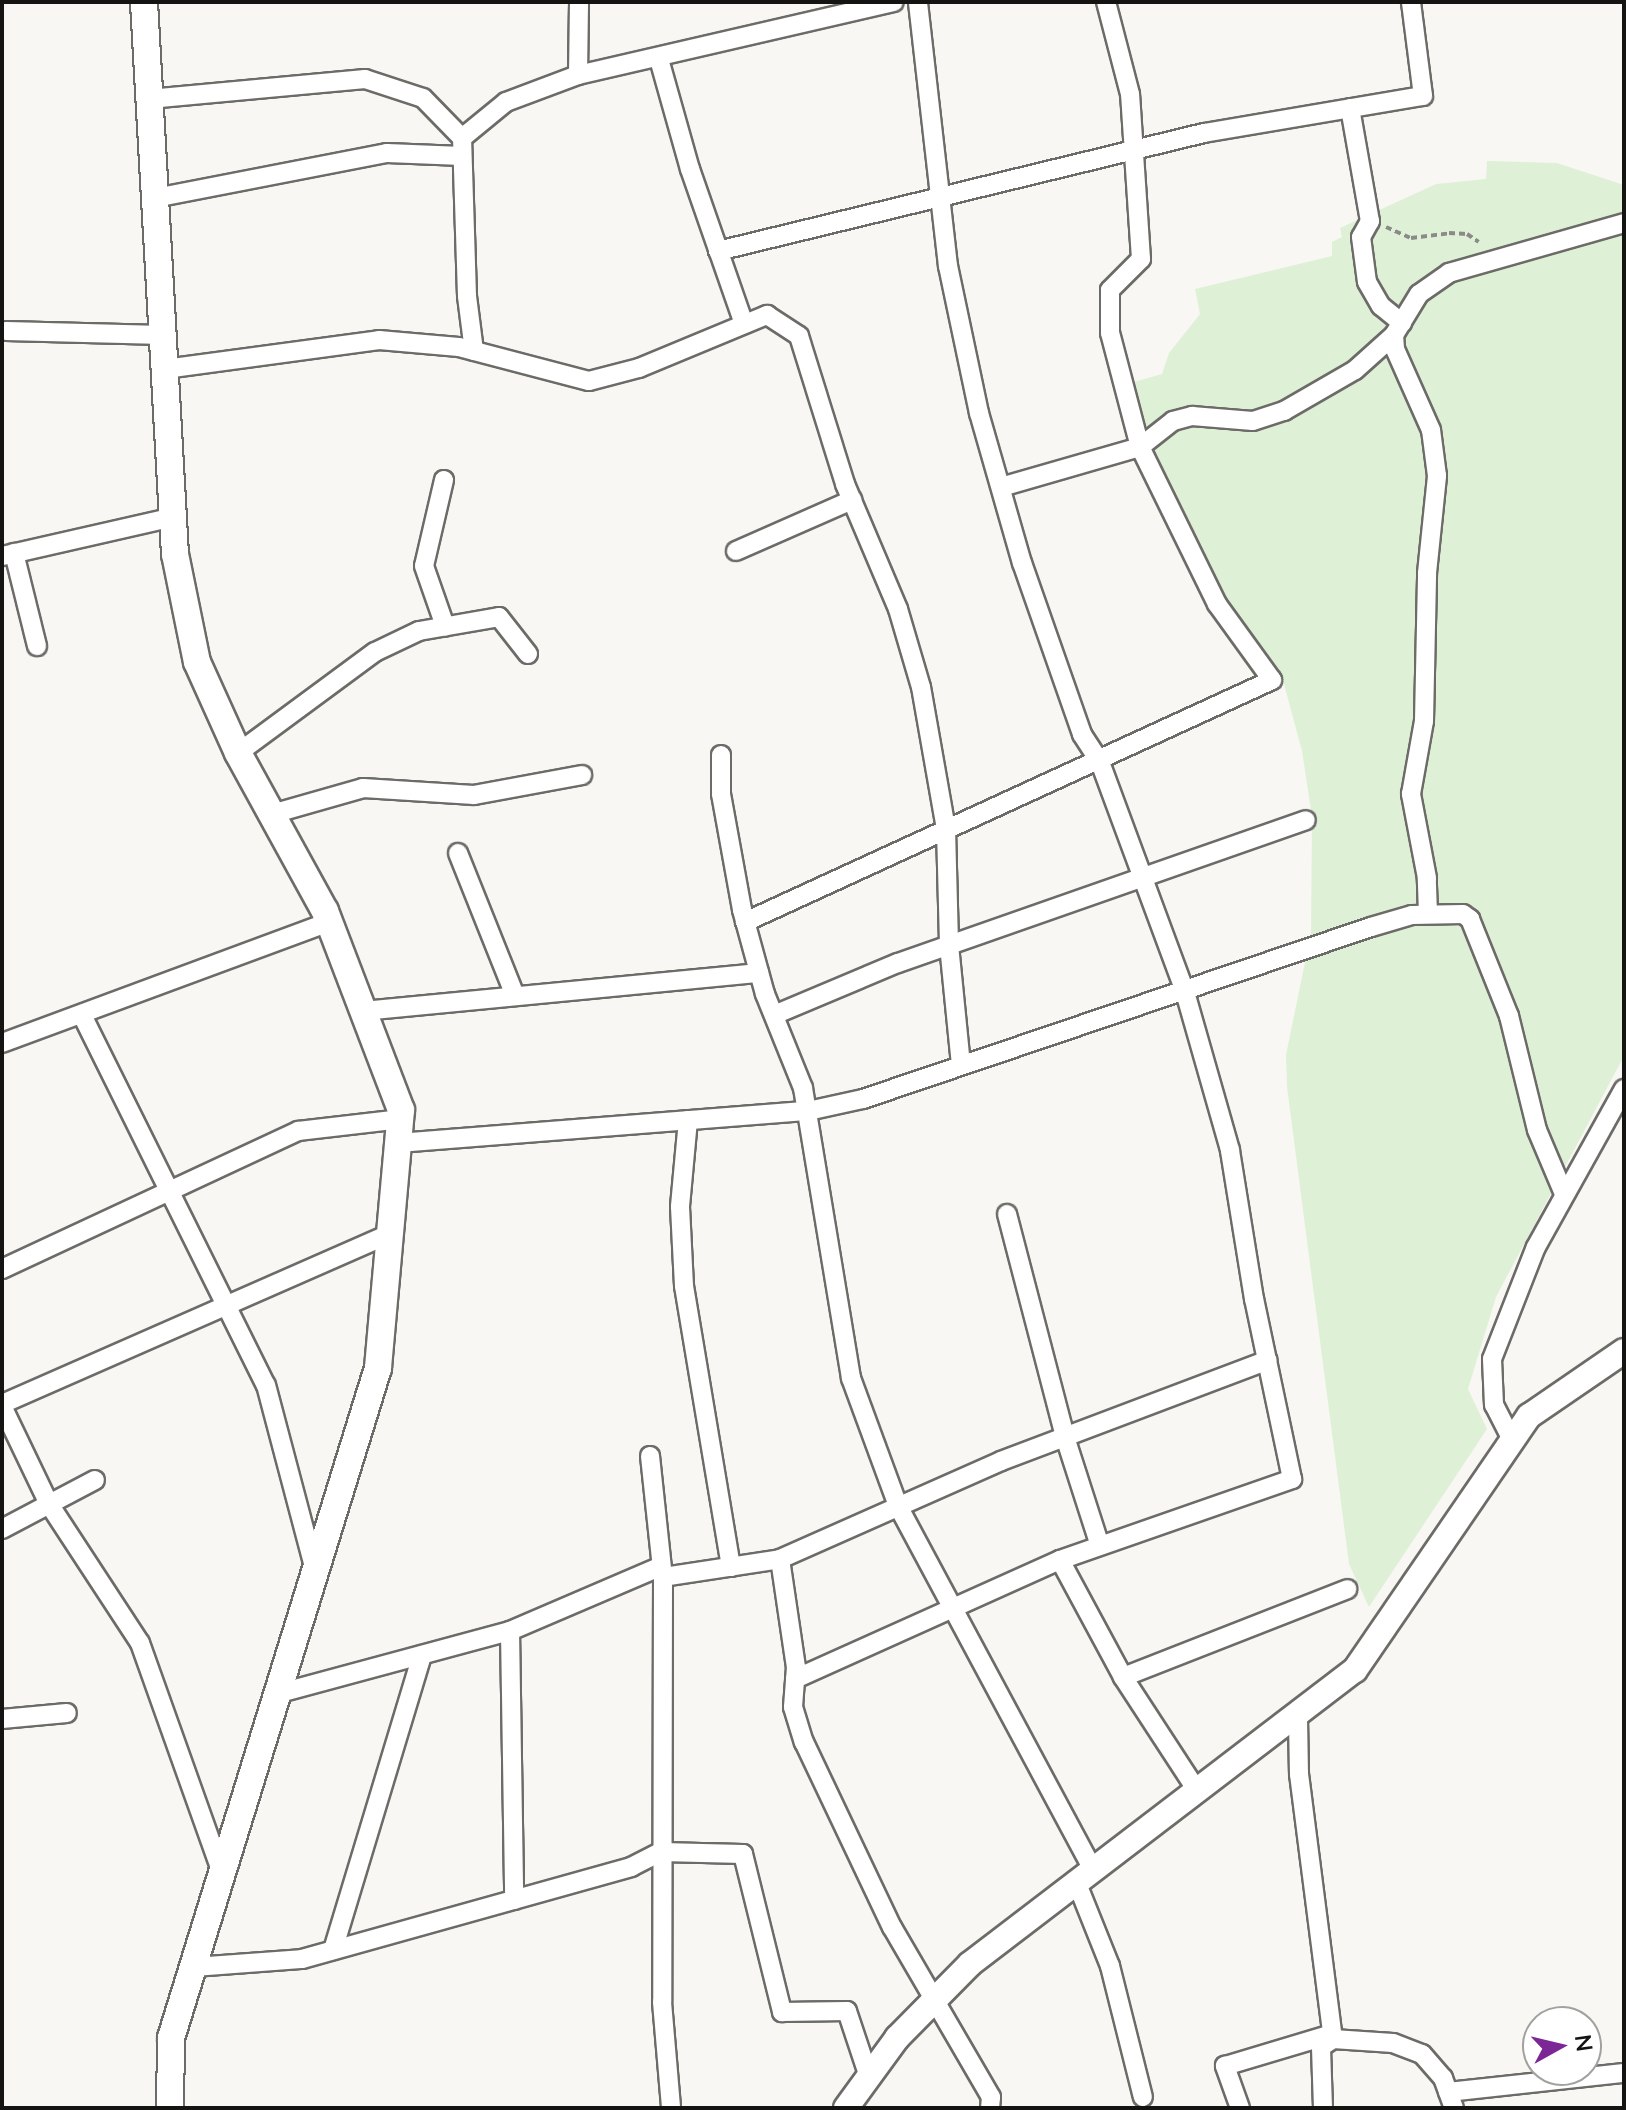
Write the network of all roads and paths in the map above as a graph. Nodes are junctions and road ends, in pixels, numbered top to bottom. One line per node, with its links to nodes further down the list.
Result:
1 (144, 2): 9 (main road)
2 (579, 2): 8 (street)
3 (894, 2): 7 (street)
4 (918, 2): 13 (street)
5 (1106, 2): 12 (street)
6 (1411, 2): 10 (street)
7 (659, 59): 8 (street); 18 (street)
8 (578, 75): 11 (street)
9 (149, 99): 11 (street); 14 (main road)
10 (1350, 108): 12 (street); 15 (street)
11 (462, 147): 14 (street); 23 (street)
12 (1135, 150): 13 (street); 25 (street)
13 (939, 195): 18 (street); 27 (street)
14 (155, 198): 22 (main road)
15 (1370, 221): 17 (path); 20 (street)
16 (1624, 223): 17 (street)
17 (1520, 250): 20 (street)
18 (718, 251): 19 (street)
19 (744, 324): 23 (street); 28 (street)
20 (1398, 329): 25 (street); 44 (street)
21 (6, 331): 22 (street)
22 (163, 335): 24 (main road)
23 (474, 351): 24 (street)
24 (165, 369): 29 (main road)
25 (1140, 447): 27 (street); 37 (street)
26 (444, 480): 32 (street)
27 (1001, 487): 37 (street)
28 (852, 500): 30 (street); 41 (street)
29 (173, 517): 31 (street); 35 (main road)
30 (736, 551)
31 (8, 554): 33 (street)
32 (445, 626): 34 (street); 35 (street)
33 (37, 646)
34 (528, 654)
35 (238, 753): 39 (main road)
36 (721, 755): 46 (street)
37 (1097, 759): 41 (street); 43 (street)
38 (582, 775): 39 (street)
39 (272, 814): 45 (main road)
40 (1306, 820): 43 (street)
41 (946, 829): 46 (street); 47 (street)
42 (458, 853): 50 (street)
43 (1143, 877): 47 (street); 49 (street)
44 (1428, 914): 49 (street); 61 (street)
45 (329, 922): 51 (main road); 52 (street)
46 (745, 922): 48 (street)
47 (949, 945): 53 (street); 55 (street)
48 (759, 973): 50 (street); 53 (street)
49 (1184, 989): 55 (street); 67 (street)
50 (514, 993): 51 (street)
51 (363, 1011): 59 (main road)
52 (82, 1015): 54 (street); 60 (street)
53 (774, 1015): 57 (street)
54 (2, 1043)
55 (961, 1065): 57 (street)
56 (1624, 1089): 61 (street)
57 (808, 1111): 58 (street); 74 (street)
58 (688, 1120): 59 (street); 79 (street)
59 (400, 1131): 60 (street); 63 (main road)
60 (169, 1193): 64 (street); 65 (street)
61 (1564, 1194): 70 (street)
62 (1007, 1214): 69 (street)
63 (391, 1233): 65 (street); 81 (main road)
64 (2, 1269)
65 (224, 1306): 68 (street); 81 (street)
66 (1624, 1351): 70 (street)
67 (1268, 1360): 69 (street); 76 (street)
68 (2, 1405): 73 (street)
69 (1065, 1437): 74 (street); 76 (street)
70 (1511, 1438): 90 (street)
71 (650, 1456): 80 (street)
72 (95, 1480): 73 (street)
73 (49, 1504): 75 (street); 94 (street)
74 (898, 1506): 77 (street); 83 (street)
75 (2, 1529)
76 (1100, 1546): 78 (street)
77 (780, 1559): 79 (street); 87 (street)
78 (1060, 1560): 83 (street); 86 (street)
79 (731, 1567): 80 (street)
80 (661, 1572): 84 (street); 93 (street)
81 (316, 1575): 88 (main road)
82 (1347, 1589): 86 (street)
83 (951, 1612): 87 (street); 95 (street)
84 (510, 1631): 85 (street); 96 (street)
85 (422, 1655): 88 (street); 97 (street)
86 (1123, 1677): 92 (street)
87 (795, 1679): 99 (street)
88 (280, 1693): 94 (main road)
89 (67, 1713): 91 (street)
90 (1298, 1718): 92 (street); 100 (street)
91 (2, 1719)
92 (1198, 1792): 95 (street)
93 (661, 1852): 96 (street); 102 (street); 106 (street)
94 (222, 1873): 98 (main road)
95 (1085, 1875): 99 (street); 103 (street)
96 (514, 1900): 97 (street)
97 (333, 1950): 98 (street)
98 (193, 1967): 105 (main road)
99 (933, 2001): 102 (street); 108 (street)
100 (1332, 2036): 104 (street); 109 (street); 110 (street)
101 (1624, 2073): 104 (street)
102 (868, 2074): 107 (street)
103 (1143, 2097)
104 (1451, 2100)
105 (170, 2108)
106 (671, 2108)
107 (846, 2108)
108 (990, 2108)
109 (1240, 2108)
110 (1323, 2108)

